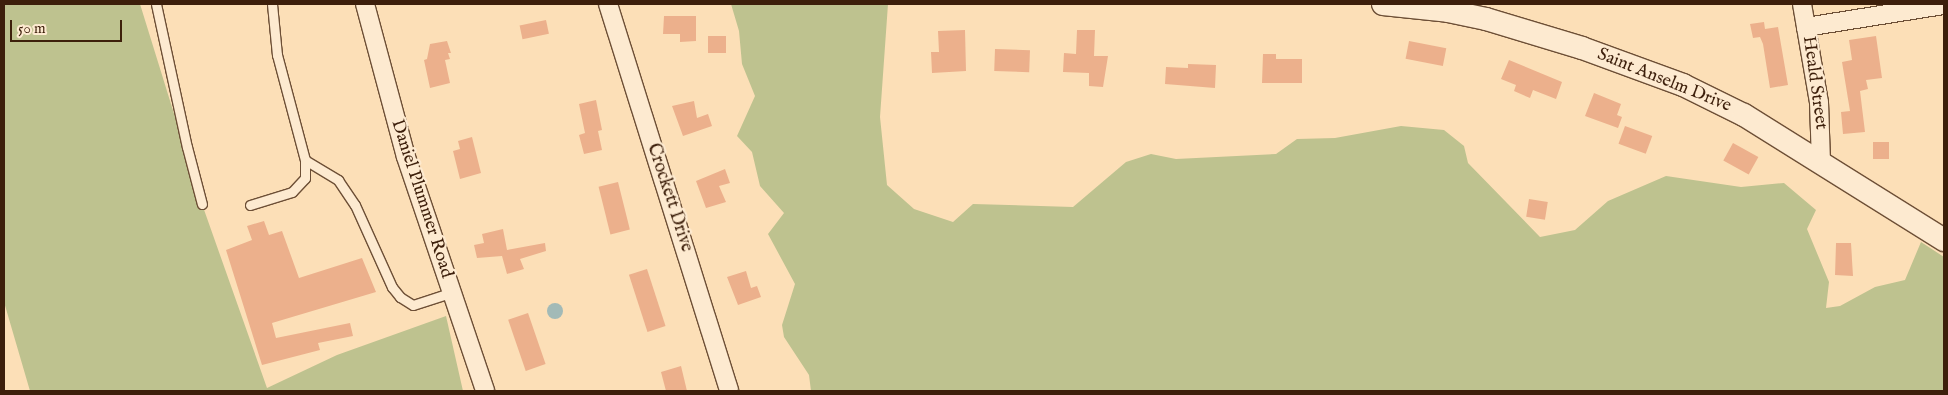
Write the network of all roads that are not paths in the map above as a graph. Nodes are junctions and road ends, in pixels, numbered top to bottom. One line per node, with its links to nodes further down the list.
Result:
1 (156, 4): 11 (lane)
2 (272, 4): 9 (lane)
3 (365, 4): 14 (street, Daniel Plummer Road)
4 (608, 4): 16 (street, Crockett Drive)
5 (1383, 4): 10 (street, Saint Anselm Drive)
6 (1802, 4): 8 (street, Heald Street)
7 (1944, 5): 8 (street)
8 (1806, 27): 10 (street, Heald Street)
9 (305, 160): 12 (lane); 14 (lane)
10 (1821, 162): 13 (street, Saint Anselm Drive)
11 (202, 204)
12 (250, 205)
13 (1944, 240)
14 (450, 292): 15 (street, Daniel Plummer Road)
15 (485, 391)
16 (729, 391)

